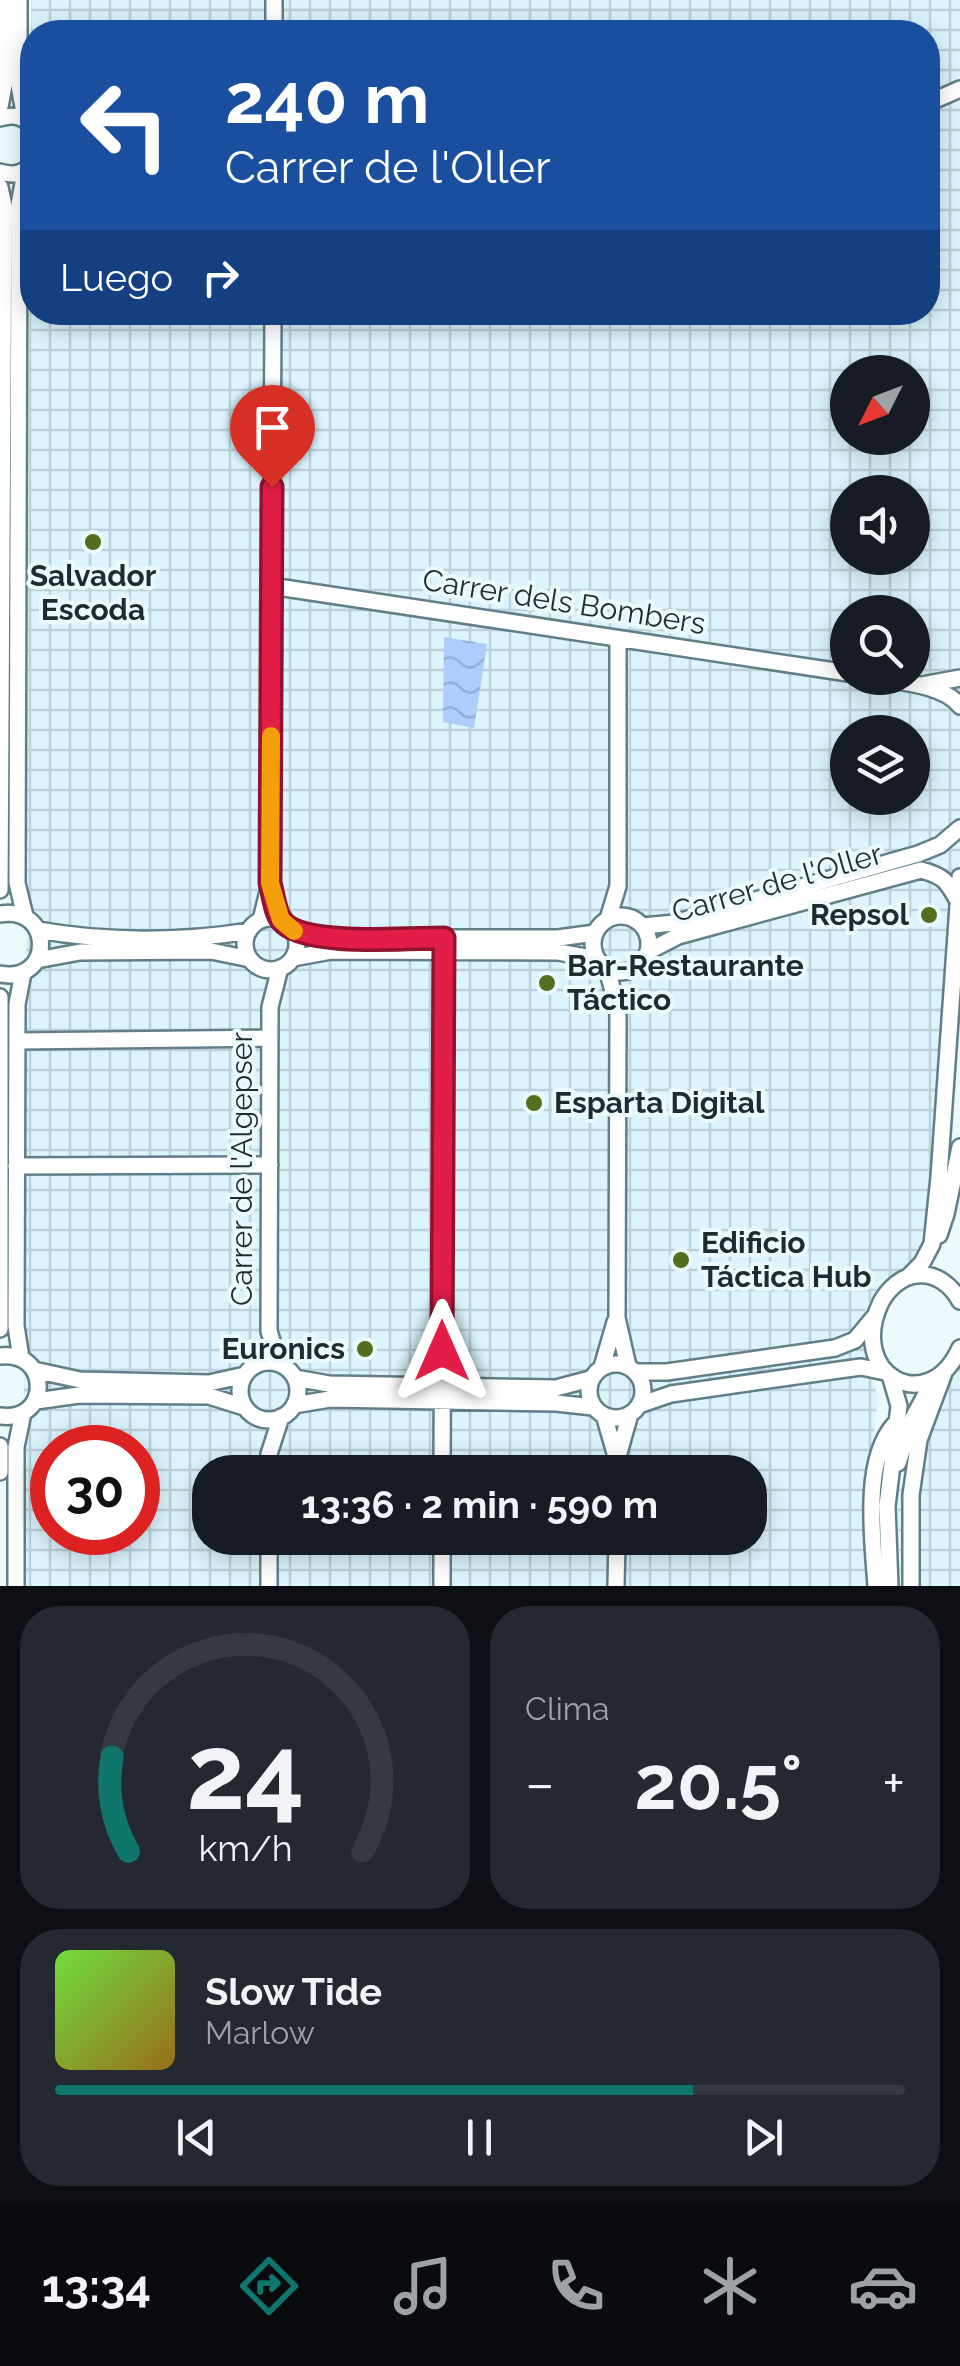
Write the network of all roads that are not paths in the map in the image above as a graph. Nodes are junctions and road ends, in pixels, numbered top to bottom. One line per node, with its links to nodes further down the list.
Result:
1 (5, 0): 4 (street)
2 (19, 0): 3 (street)
3 (20, 89)
4 (0, 106)
5 (0, 187): 20 (street)
6 (20, 201): 23 (street)
7 (273, 325): 8 (street)
8 (272, 586): 9 (street, Carrer dels Bombers); 18 (street)
9 (618, 638): 10 (street, Carrer dels Bombers); 19 (street)
10 (830, 670)
11 (960, 678): 12 (street)
12 (930, 684)
13 (930, 689): 14 (street)
14 (960, 706)
15 (960, 828): 16 (street, Carrer de l'Oller)
16 (919, 862): 21 (street, Carrer de l'Oller); 25 (street, Carrer de l'Oller); 31 (street, Carrer de l'Oller)
17 (960, 877): 21 (street)
18 (270, 883): 26 (street); 27 (street)
19 (618, 886): 24 (street); 25 (street)
20 (0, 890)
21 (958, 902): 47 (street)
22 (0, 914): 23 (street)
23 (25, 916): 28 (street)
24 (608, 919): 25 (street); 29 (street)
25 (638, 922): 31 (street)
26 (255, 926): 27 (street); 28 (street); 33 (street)
27 (287, 926): 30 (street); 34 (street)
28 (38, 930): 32 (street)
29 (595, 933): 30 (street); 35 (street)
30 (444, 945): 34 (street); 35 (street); 65 (street)
31 (649, 951): 36 (street)
32 (37, 960): 33 (street); 37 (street)
33 (255, 963): 34 (street); 40 (street)
34 (287, 963): 40 (street)
35 (602, 964): 36 (street); 41 (street)
36 (631, 971): 41 (street)
37 (22, 973): 38 (street); 43 (street)
38 (0, 974)
39 (0, 997): 51 (street)
40 (270, 1007): 42 (street, Carrer de l'Algepser)
41 (618, 1010): 49 (street)
42 (270, 1038): 43 (street); 45 (street, Carrer de l'Algepser)
43 (16, 1041): 46 (street)
44 (960, 1147): 47 (street)
45 (270, 1165): 46 (street); 52 (street, Carrer de l'Algepser)
46 (16, 1166): 55 (street)
47 (912, 1276): 48 (street); 50 (street)
48 (960, 1301)
49 (616, 1318): 57 (street); 58 (street)
50 (874, 1318): 58 (street); 62 (street)
51 (0, 1329)
52 (269, 1331): 56 (street); 60 (street)
53 (960, 1348): 61 (street)
54 (0, 1356): 55 (street)
55 (21, 1358): 59 (street)
56 (279, 1364): 60 (street); 63 (street)
57 (602, 1366): 58 (street); 64 (street)
58 (632, 1369): 68 (street)
59 (34, 1370): 60 (street); 66 (street)
60 (251, 1370): 70 (street)
61 (947, 1371): 62 (street); 81 (street); 91 (street)
62 (888, 1374): 68 (street); 74 (street)
63 (294, 1378): 65 (street); 67 (street)
64 (590, 1380): 65 (street); 69 (street)
65 (442, 1394): 67 (street); 69 (street); 77 (street)
66 (36, 1401): 70 (street); 71 (street)
67 (294, 1405): 73 (street)
68 (634, 1410): 69 (street); 79 (street)
69 (599, 1411): 78 (street)
70 (250, 1412): 73 (street); 76 (street)
71 (23, 1414): 72 (street); 85 (street)
72 (0, 1416)
73 (281, 1418): 76 (street)
74 (897, 1422): 81 (street); 89 (street)
75 (0, 1446): 80 (street)
76 (269, 1454)
77 (442, 1455)
78 (613, 1455)
79 (620, 1455)
80 (0, 1472)
81 (887, 1506): 90 (street)
82 (269, 1555): 86 (street)
83 (442, 1555): 87 (street)
84 (616, 1555): 88 (street)
85 (16, 1586)
86 (269, 1586)
87 (442, 1586)
88 (616, 1586)
89 (876, 1586)
90 (890, 1586)
91 (911, 1586)

